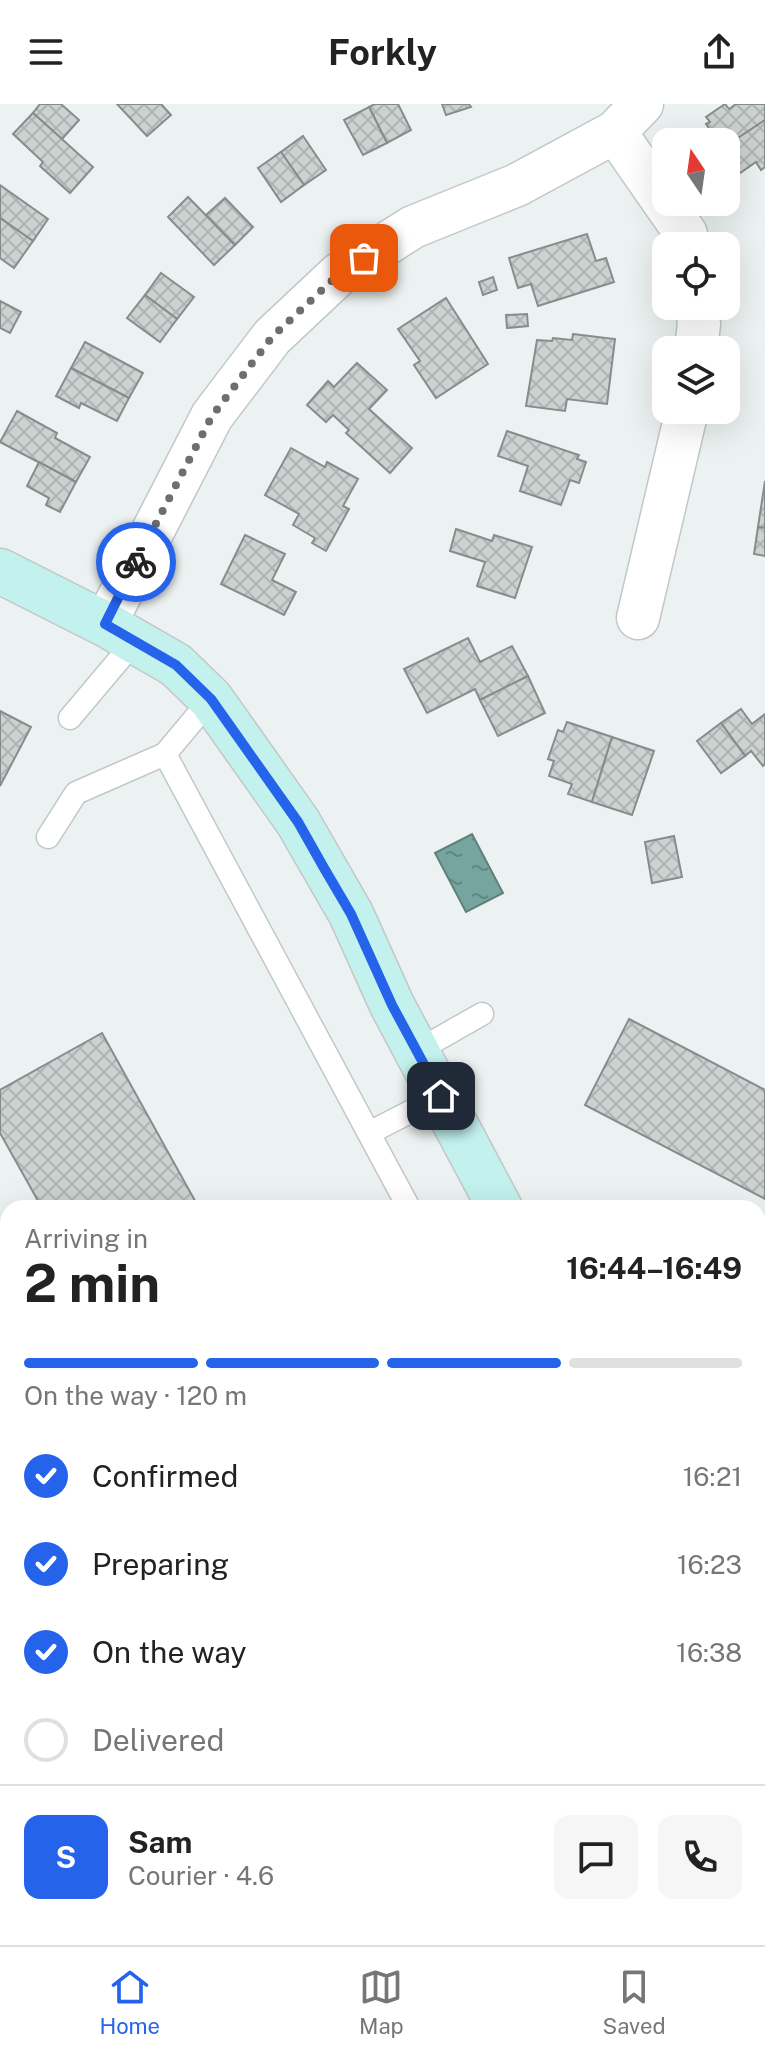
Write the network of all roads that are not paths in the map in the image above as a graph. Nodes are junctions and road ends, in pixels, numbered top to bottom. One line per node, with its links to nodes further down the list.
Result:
1 (628, 118): 2 (street); 6 (street)
2 (685, 232)
3 (684, 424): 5 (street)
4 (0, 571): 6 (main road)
5 (638, 618)
6 (119, 633): 7 (main road); 8 (lane)
7 (211, 699): 9 (lane); 12 (main road)
8 (70, 718)
9 (165, 754): 10 (lane); 14 (lane)
10 (48, 837)
11 (482, 1014): 12 (lane)
12 (417, 1051): 13 (main road)
13 (441, 1096): 14 (lane); 16 (main road)
14 (369, 1133): 15 (lane)
15 (405, 1200)
16 (496, 1200)

